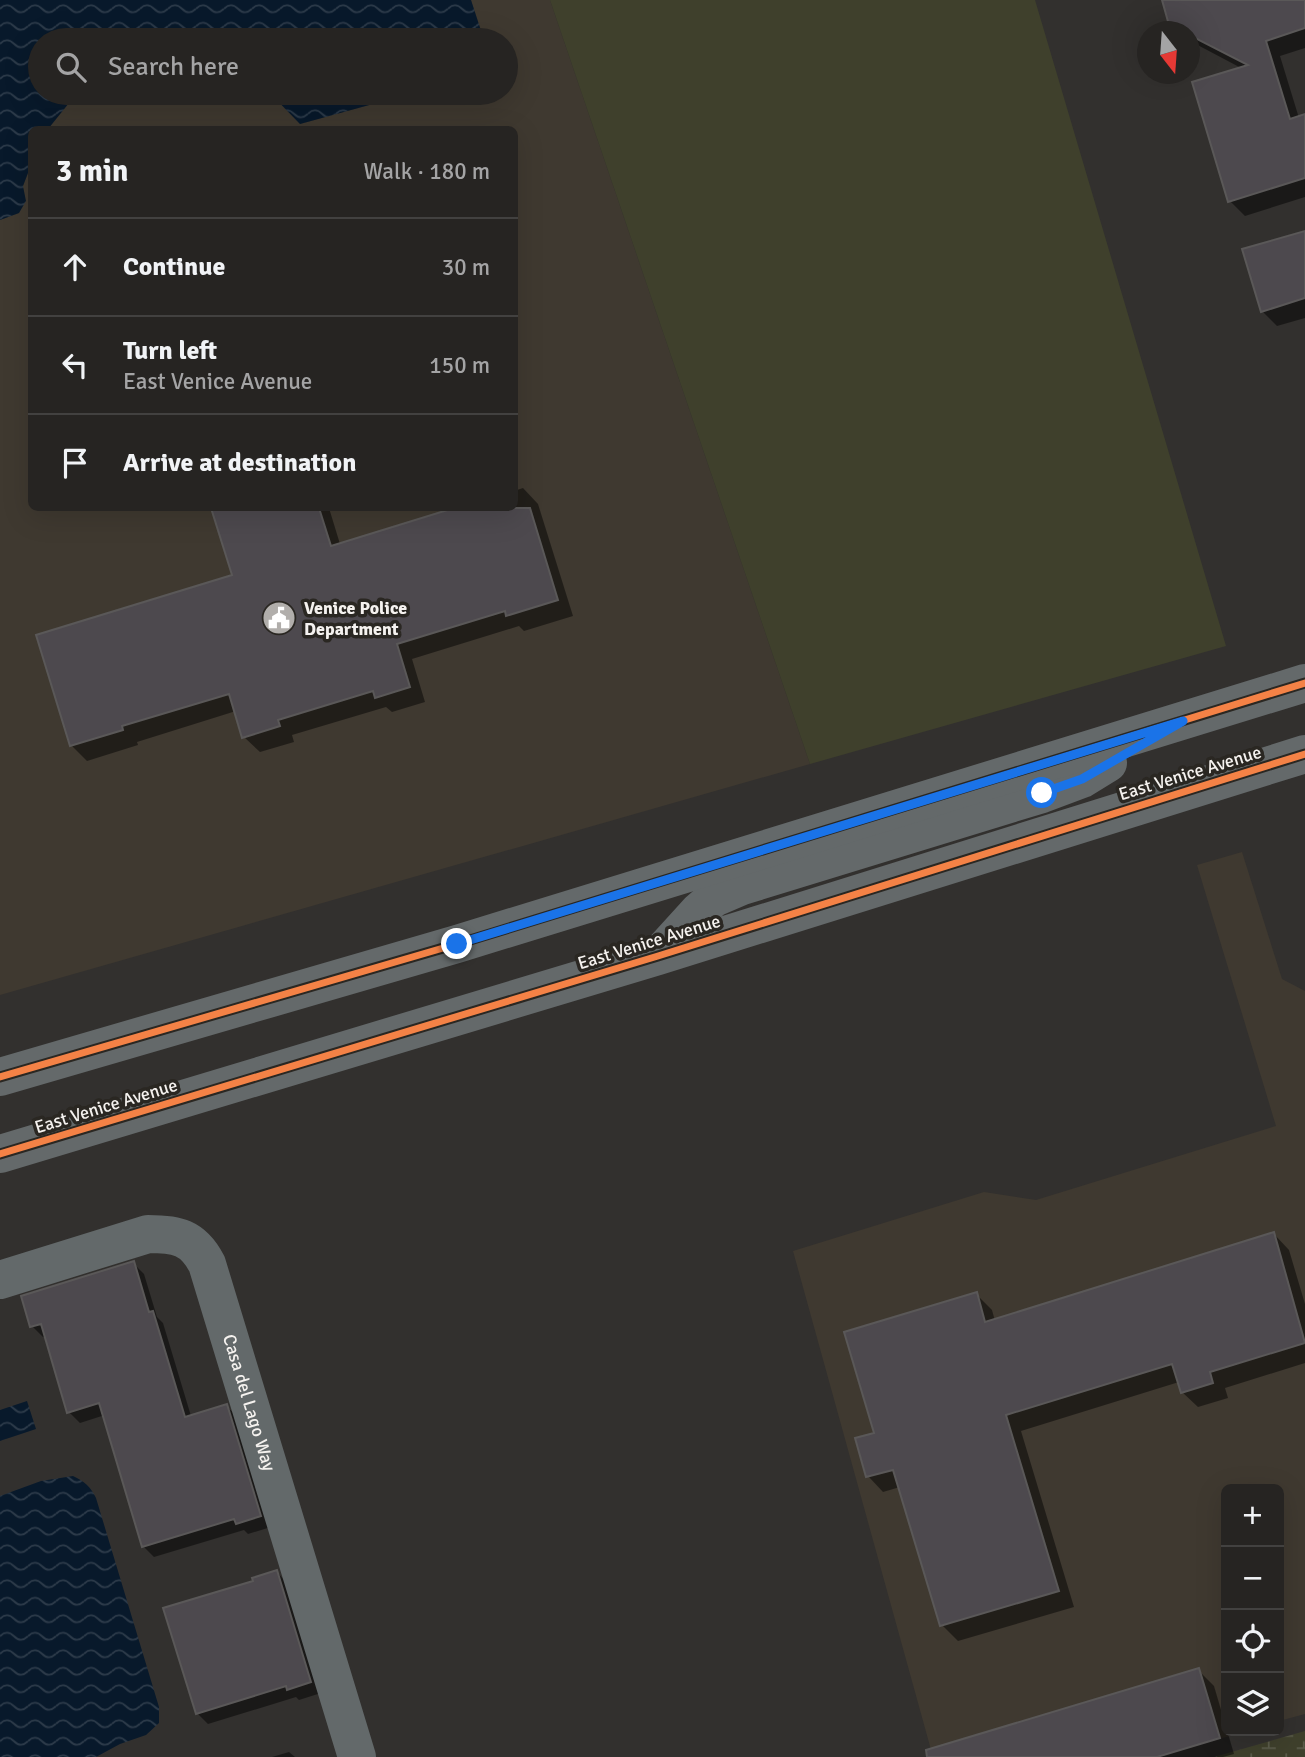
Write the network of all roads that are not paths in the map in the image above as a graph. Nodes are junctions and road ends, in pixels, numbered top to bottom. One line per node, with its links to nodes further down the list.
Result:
1 (1305, 683): 2 (main road)
2 (1183, 721): 4 (main road); 5 (main road)
3 (1305, 754): 4 (main road, East Venice Avenue)
4 (658, 956): 6 (main road, East Venice Avenue)
5 (0, 1077)
6 (0, 1154)
7 (0, 1280): 8 (street, Casa del Lago Way)
8 (357, 1757)

